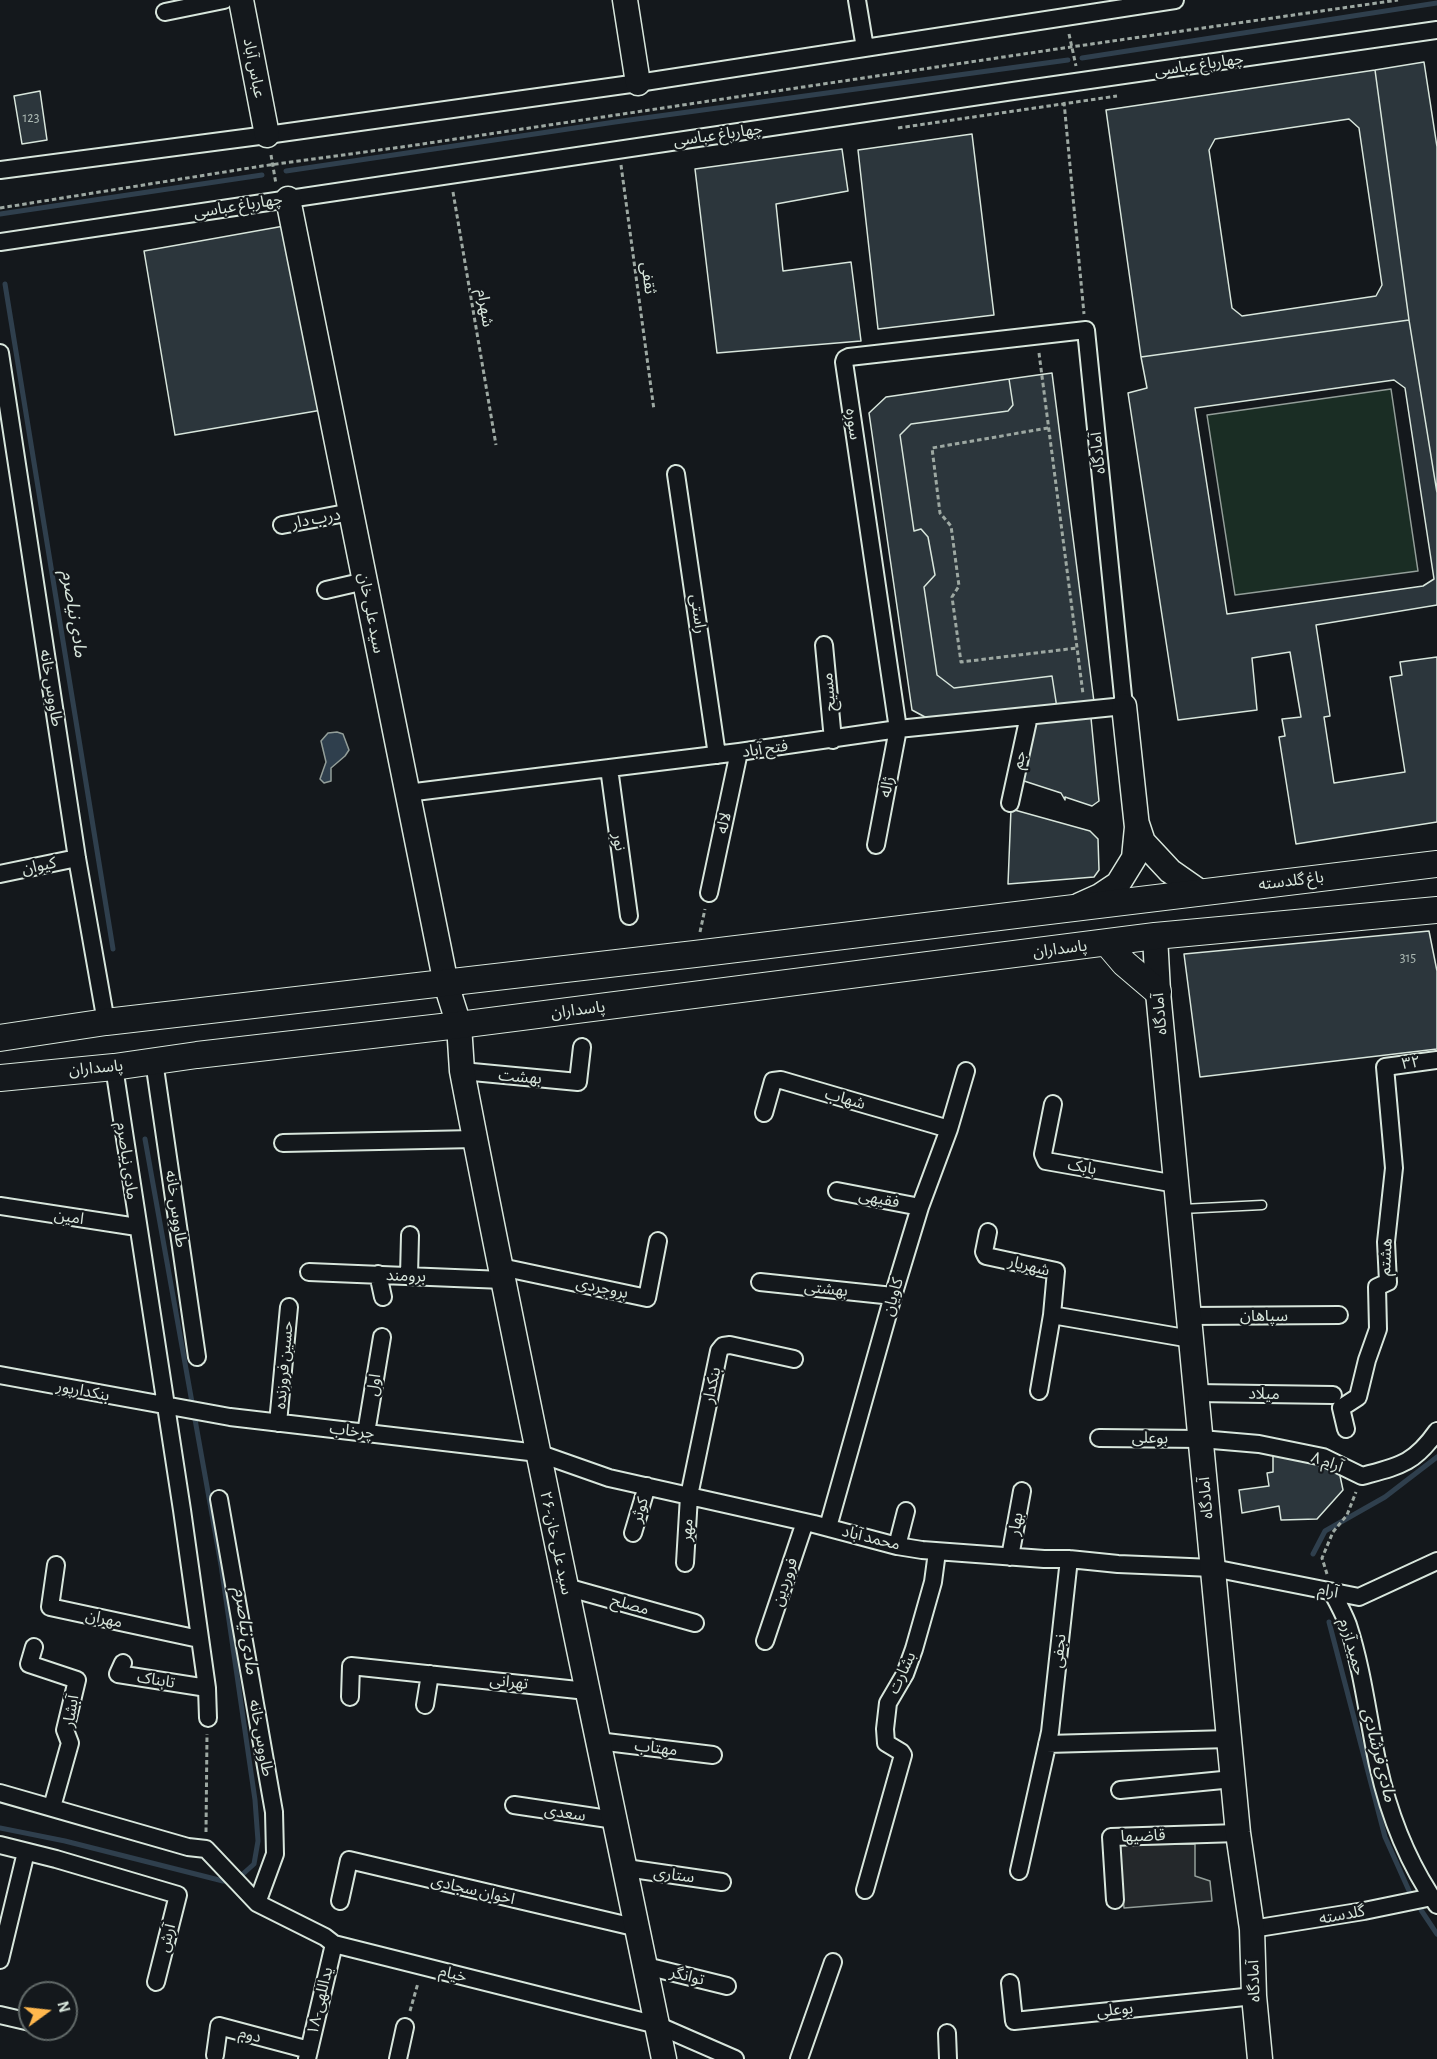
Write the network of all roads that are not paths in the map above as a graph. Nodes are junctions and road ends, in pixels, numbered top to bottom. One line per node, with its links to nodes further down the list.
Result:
1 (224, 0): 6 (street)
2 (241, 0): 10 (main road, عباس آباد)
3 (625, 0): 9 (main road)
4 (857, 0): 8 (street)
5 (1175, 0): 8 (street)
6 (165, 12)
7 (1437, 30): 12 (street, چهارباغ عباسی)
8 (865, 48): 9 (street)
9 (638, 83): 10 (street)
10 (267, 135): 11 (street)
11 (0, 170)
12 (284, 200): 13 (street, چهارباغ عباسی); 17 (main road, سید علی خان)
13 (0, 242)
14 (1086, 330): 22 (street, آمادگاه); 24 (street, سوره)
15 (0, 353): 33 (street, طاووس خانه)
16 (676, 474): 27 (street, راستی)
17 (351, 512): 18 (street, درب دار); 19 (main road, سید علی خان)
18 (282, 525)
19 (365, 581): 20 (street); 29 (main road, سید علی خان)
20 (326, 590)
21 (824, 645): 25 (street, مسیح)
22 (1124, 706): 23 (street, فتح آباد); 31 (main road, آمادگاه)
23 (1029, 716): 24 (street, فتح آباد); 30 (street, جم)
24 (898, 729): 25 (street, فتح آباد); 32 (street, ژاله)
25 (833, 740): 26 (street, فتح آباد)
26 (739, 752): 27 (street, فتح آباد); 37 (street, لاله)
27 (717, 755): 28 (street, فتح آباد)
28 (609, 768): 29 (street, فتح آباد); 41 (street, نور)
29 (407, 793): 45 (main road, سید علی خان)
30 (1010, 803)
31 (1136, 822): 36 (main road, آمادگاه); 39 (main road, آمادگاه)
32 (876, 845)
33 (77, 858): 35 (street, کیوان); 48 (street, طاووس خانه)
34 (1437, 864): 36 (main road, باغ گلدسته)
35 (0, 874)
36 (1200, 892): 38 (main road, باغ گلدسته)
37 (709, 893)
38 (1146, 898): 39 (main road); 42 (main road)
39 (1075, 907): 43 (main road); 44 (main road)
40 (1436, 910): 42 (main road)
41 (629, 916)
42 (1155, 936): 43 (main road, پاسداران); 46 (main road, آمادگاه)
43 (1097, 944): 46 (main road); 47 (main road, پاسداران)
44 (501, 977): 45 (main road); 47 (main road)
45 (446, 984): 48 (main road); 49 (main road, سید علی خان)
46 (1158, 992): 64 (main road, آمادگاه)
47 (515, 1018): 49 (main road, پاسداران)
48 (106, 1022): 50 (main road)
49 (459, 1025): 53 (main road, پاسداران); 56 (main road, ۲۶-سید علی خان)
50 (0, 1038)
51 (582, 1047): 56 (street, بهشت)
52 (1437, 1060): 55 (street, ۳۲)
53 (154, 1061): 54 (main road, پاسداران); 86 (street, طاووس خانه)
54 (114, 1067): 58 (main road, پاسداران); 70 (street, مادی نیاصرم)
55 (1385, 1067): 94 (street, هشتم)
56 (462, 1071): 62 (main road, ۲۶-سید علی خان)
57 (966, 1071): 61 (street, کاویان)
58 (0, 1078)
59 (1053, 1104): 64 (street, بابک)
60 (764, 1113): 61 (street, شهاب)
61 (950, 1129): 68 (street, کاویان)
62 (475, 1139): 63 (street); 75 (main road, ۲۶-سید علی خان)
63 (283, 1143)
64 (1176, 1184): 69 (main road, آمادگاه)
65 (837, 1191): 68 (street, فقیهی)
66 (1262, 1205): 69 (lane)
67 (0, 1206): 70 (street, امین)
68 (920, 1207): 79 (street, کاویان)
69 (1179, 1209): 84 (main road, آمادگاه)
70 (137, 1227): 92 (street, مادی نیاصرم)
71 (988, 1232): 82 (street, شهریار)
72 (410, 1235): 77 (street)
73 (658, 1241): 75 (street, بروجردی)
74 (309, 1272): 76 (street, برومند)
75 (502, 1273): 77 (street, برومند); 99 (main road, ۲۶-سید علی خان)
76 (378, 1275): 77 (street, برومند); 80 (street)
77 (409, 1276)
78 (760, 1282): 79 (street, بهشتی)
79 (893, 1296): 106 (street, کاویان)
80 (383, 1297)
81 (290, 1307): 93 (street, حسین فروزنده)
82 (1052, 1315): 84 (street); 89 (street, شهریار)
83 (1339, 1315): 84 (street, سپاهان)
84 (1190, 1328): 90 (main road, آمادگاه)
85 (382, 1337): 96 (street, اول)
86 (197, 1358)
87 (794, 1359): 102 (street, بنکدار)
88 (0, 1375): 92 (street, بنکدارپور)
89 (1040, 1391)
90 (1196, 1393): 91 (street, میلاد); 98 (main road, آمادگاه)
91 (1333, 1395)
92 (166, 1407): 93 (street, چرخاب); 119 (street, مادی نیاصرم)
93 (278, 1423): 96 (street, چرخاب)
94 (1346, 1429)
95 (1437, 1431): 98 (street, ۸ آرام)
96 (366, 1433): 99 (street, چرخاب)
97 (1099, 1438): 98 (street, بوعلی)
98 (1201, 1439): 115 (main road, آمادگاه)
99 (538, 1453): 100 (street, محمد آباد); 116 (main road, ۲۶-سید علی خان)
100 (647, 1486): 102 (street, محمد آباد); 107 (street, کوثر)
101 (1022, 1491): 110 (street, بهار)
102 (689, 1496): 105 (street, محمد آباد); 113 (street, مهر)
103 (219, 1499): 149 (street, طاووس خانه)
104 (906, 1511): 108 (street)
105 (805, 1522): 106 (street, محمد آباد); 120 (street, فروردین)
106 (828, 1527): 108 (street, محمد آباد)
107 (633, 1533)
108 (897, 1546): 109 (street, محمد آباد)
109 (937, 1552): 110 (street, محمد آباد); 145 (street, بشارت)
110 (1010, 1557): 111 (street, محمد آباد)
111 (1068, 1559): 115 (street, محمد آباد); 131 (street, نجفی)
112 (1437, 1561): 117 (street, آرام)
113 (685, 1563)
114 (56, 1565): 119 (street, مهران)
115 (1213, 1568): 117 (street, آرام); 129 (main road, آمادگاه)
116 (566, 1587): 118 (street, مصلح); 125 (main road, ۲۶-سید علی خان)
117 (1332, 1592): 148 (street, حمید آزرم)
118 (695, 1623)
119 (199, 1639): 124 (street, مادی نیاصرم)
120 (765, 1641)
121 (34, 1647): 137 (street, آبشار)
122 (123, 1663): 124 (street, تابناک)
123 (430, 1674): 125 (street, تهرانی); 126 (street, تهرانی); 127 (street)
124 (207, 1688): 128 (street, مادی نیاصرم)
125 (587, 1690): 130 (main road, ۲۶-سید علی خان)
126 (350, 1697)
127 (425, 1705)
128 (208, 1719)
129 (1229, 1739): 131 (street); 133 (main road, آمادگاه)
130 (598, 1741): 132 (street, مهتاب); 138 (main road, ۲۶-سید علی خان)
131 (1047, 1744): 143 (street, نجفی)
132 (713, 1755)
133 (1233, 1779): 134 (street); 139 (main road, آمادگاه)
134 (1120, 1790)
135 (0, 1793): 137 (street)
136 (514, 1805): 138 (street, سعدی)
137 (52, 1807): 149 (street, خیام)
138 (615, 1820): 142 (main road, ۲۶-سید علی خان)
139 (1238, 1833): 146 (street, قاضیها); 151 (main road, آمادگاه)
140 (0, 1845): 141 (street)
141 (26, 1852): 153 (street); 156 (street, آرش)
142 (626, 1868): 144 (street, ستاری); 150 (main road, ۲۶-سید علی خان)
143 (1019, 1871)
144 (722, 1882)
145 (865, 1890)
146 (1115, 1900)
147 (340, 1901): 150 (street, اخوان سجادی)
148 (1434, 1901): 151 (street, گلدسته)
149 (257, 1903): 152 (street, خیام)
150 (638, 1928): 155 (main road, ۲۶-سید علی خان)
151 (1252, 1929): 159 (main road, آمادگاه)
152 (334, 1944): 162 (street, خیام); 166 (street, ۱۸-یداللهی)
153 (0, 1960)
154 (832, 1962): 170 (street)
155 (646, 1966): 158 (street, توانگر); 162 (main road, ۲۶-سید علی خان)
156 (156, 1982)
157 (1010, 1983): 159 (street, بوعلی)
158 (727, 1986)
159 (1254, 1996): 172 (main road, آمادگاه)
160 (0, 2015): 161 (street)
161 (18, 2019)
162 (657, 2025): 168 (main road, ۲۶-سید علی خان); 169 (street, خیام)
163 (405, 2027): 167 (street)
164 (946, 2033): 171 (street)
165 (214, 2055): 166 (street, دوم)
166 (308, 2055)
167 (398, 2059)
168 (664, 2059)
169 (735, 2059)
170 (799, 2059)
171 (948, 2059)
172 (1260, 2059)

